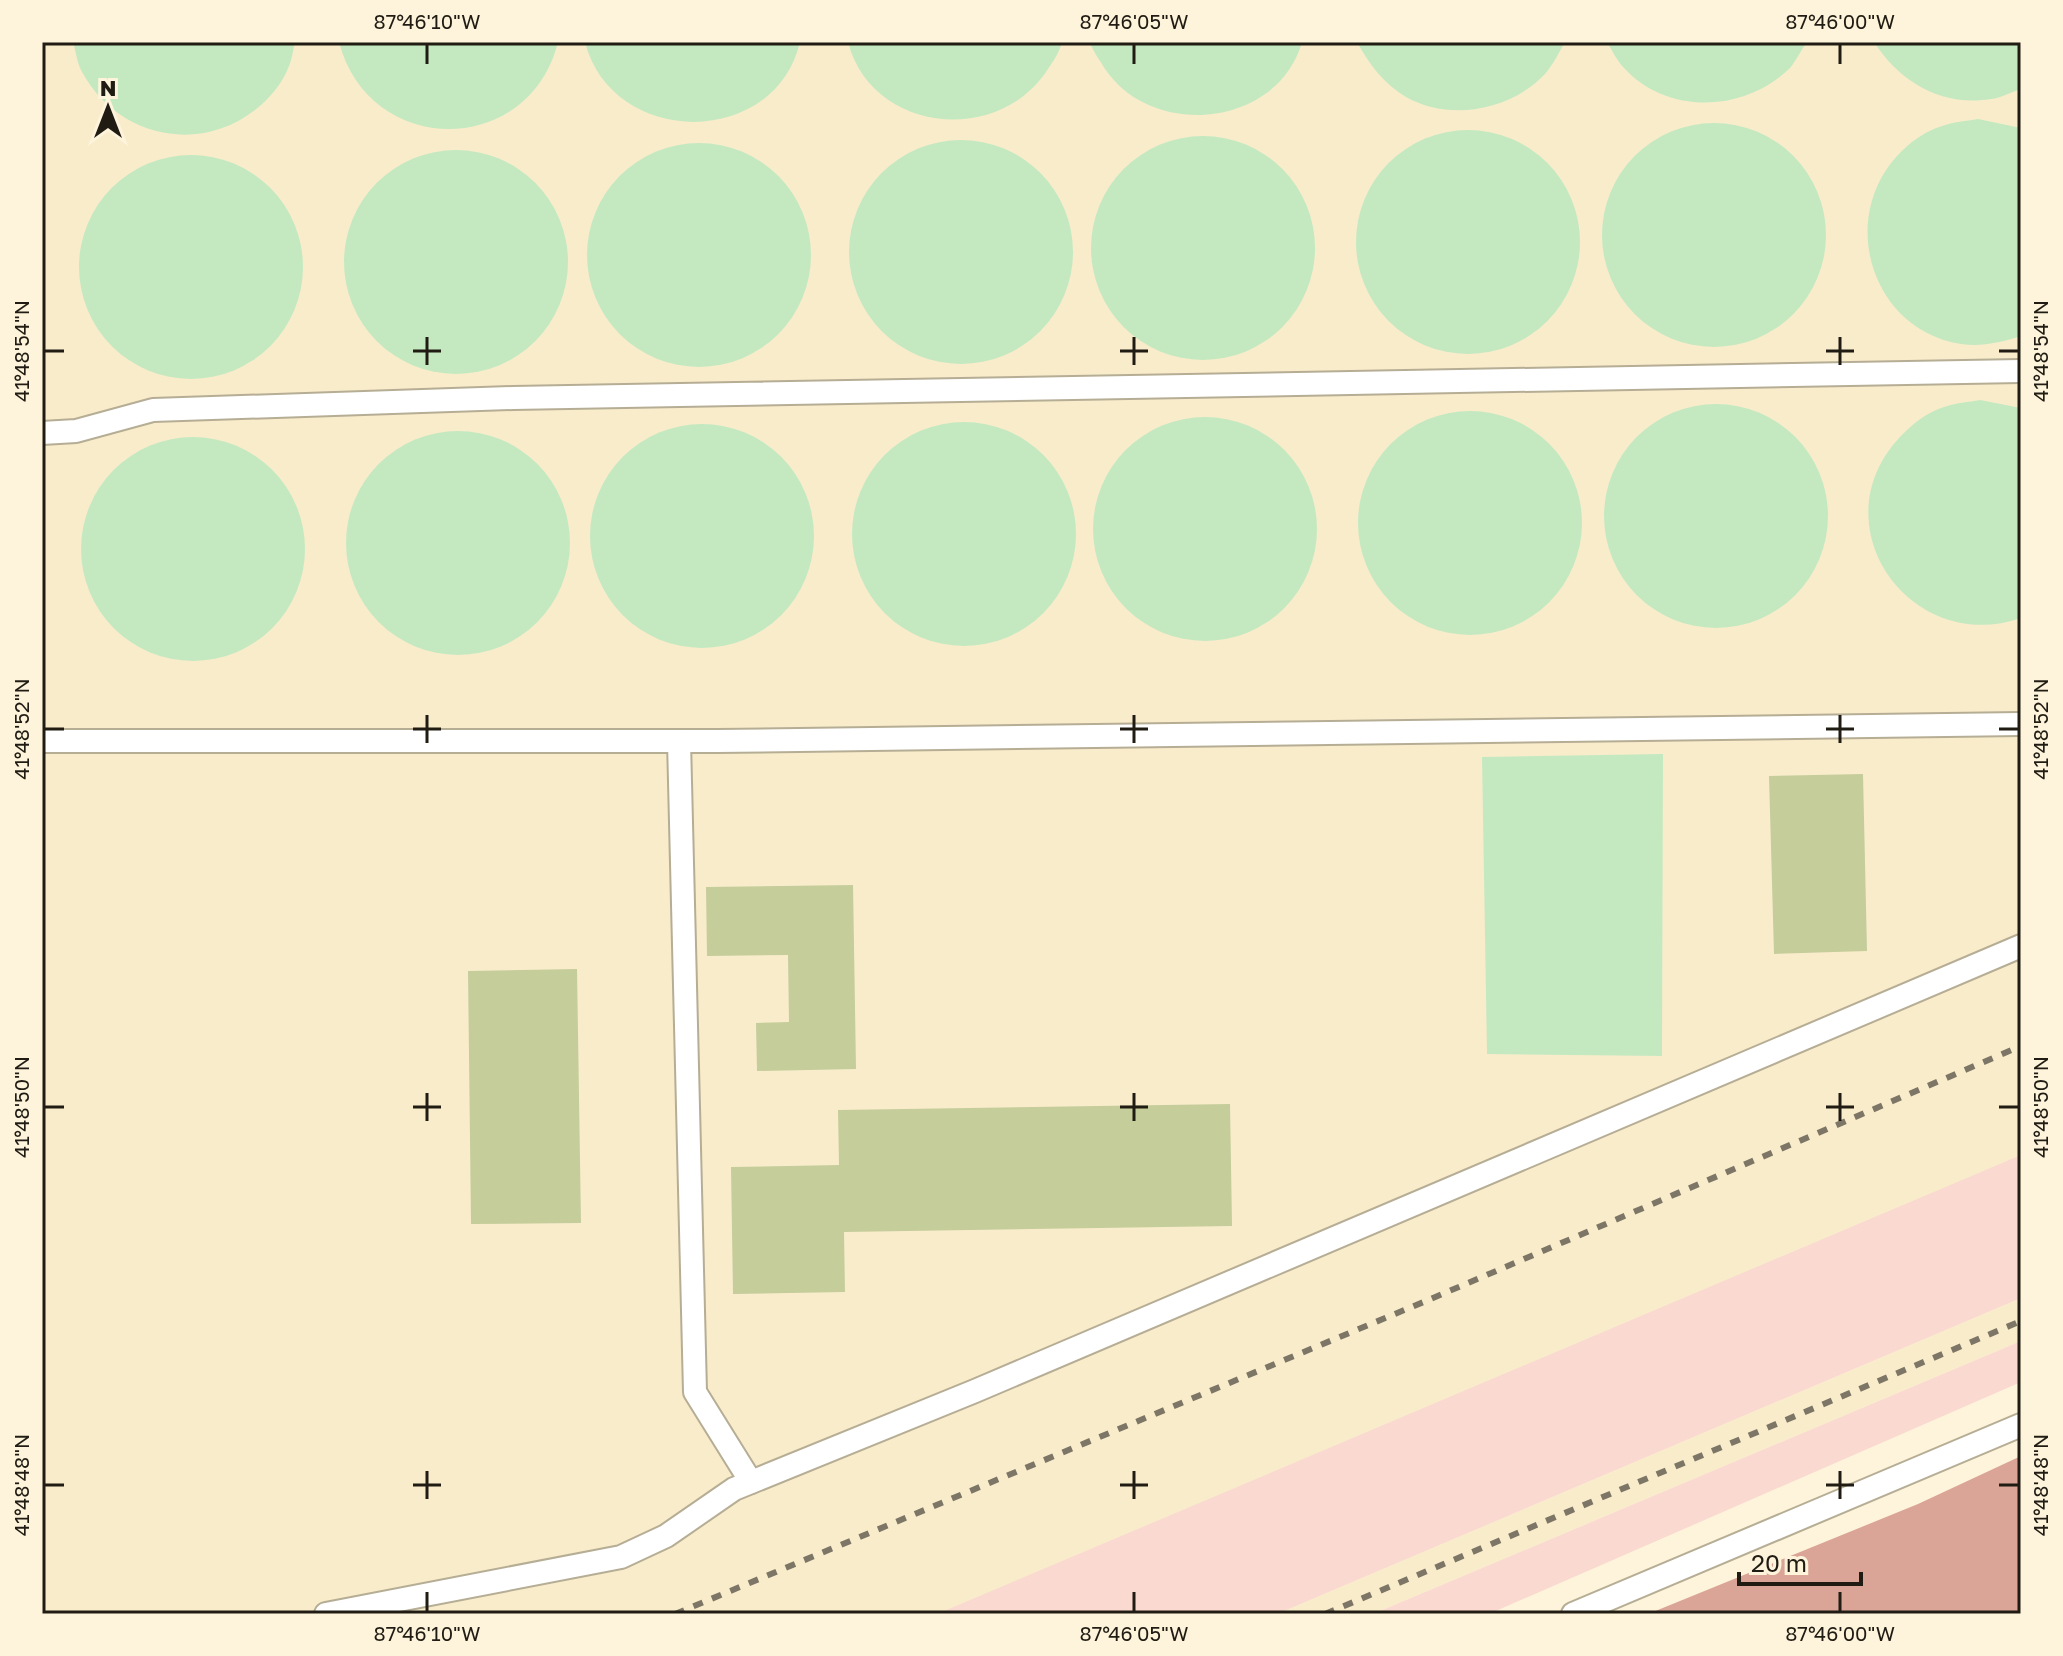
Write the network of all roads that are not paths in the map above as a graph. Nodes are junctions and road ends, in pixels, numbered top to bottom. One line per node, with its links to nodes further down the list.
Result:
1 (2021, 371): 2 (lane)
2 (42, 433)
3 (2021, 724): 5 (lane)
4 (42, 741): 5 (lane)
5 (679, 741): 8 (lane)
6 (2021, 946): 8 (lane)
7 (2021, 1425): 10 (lane)
8 (751, 1482): 9 (lane)
9 (326, 1614)
10 (1573, 1614)

